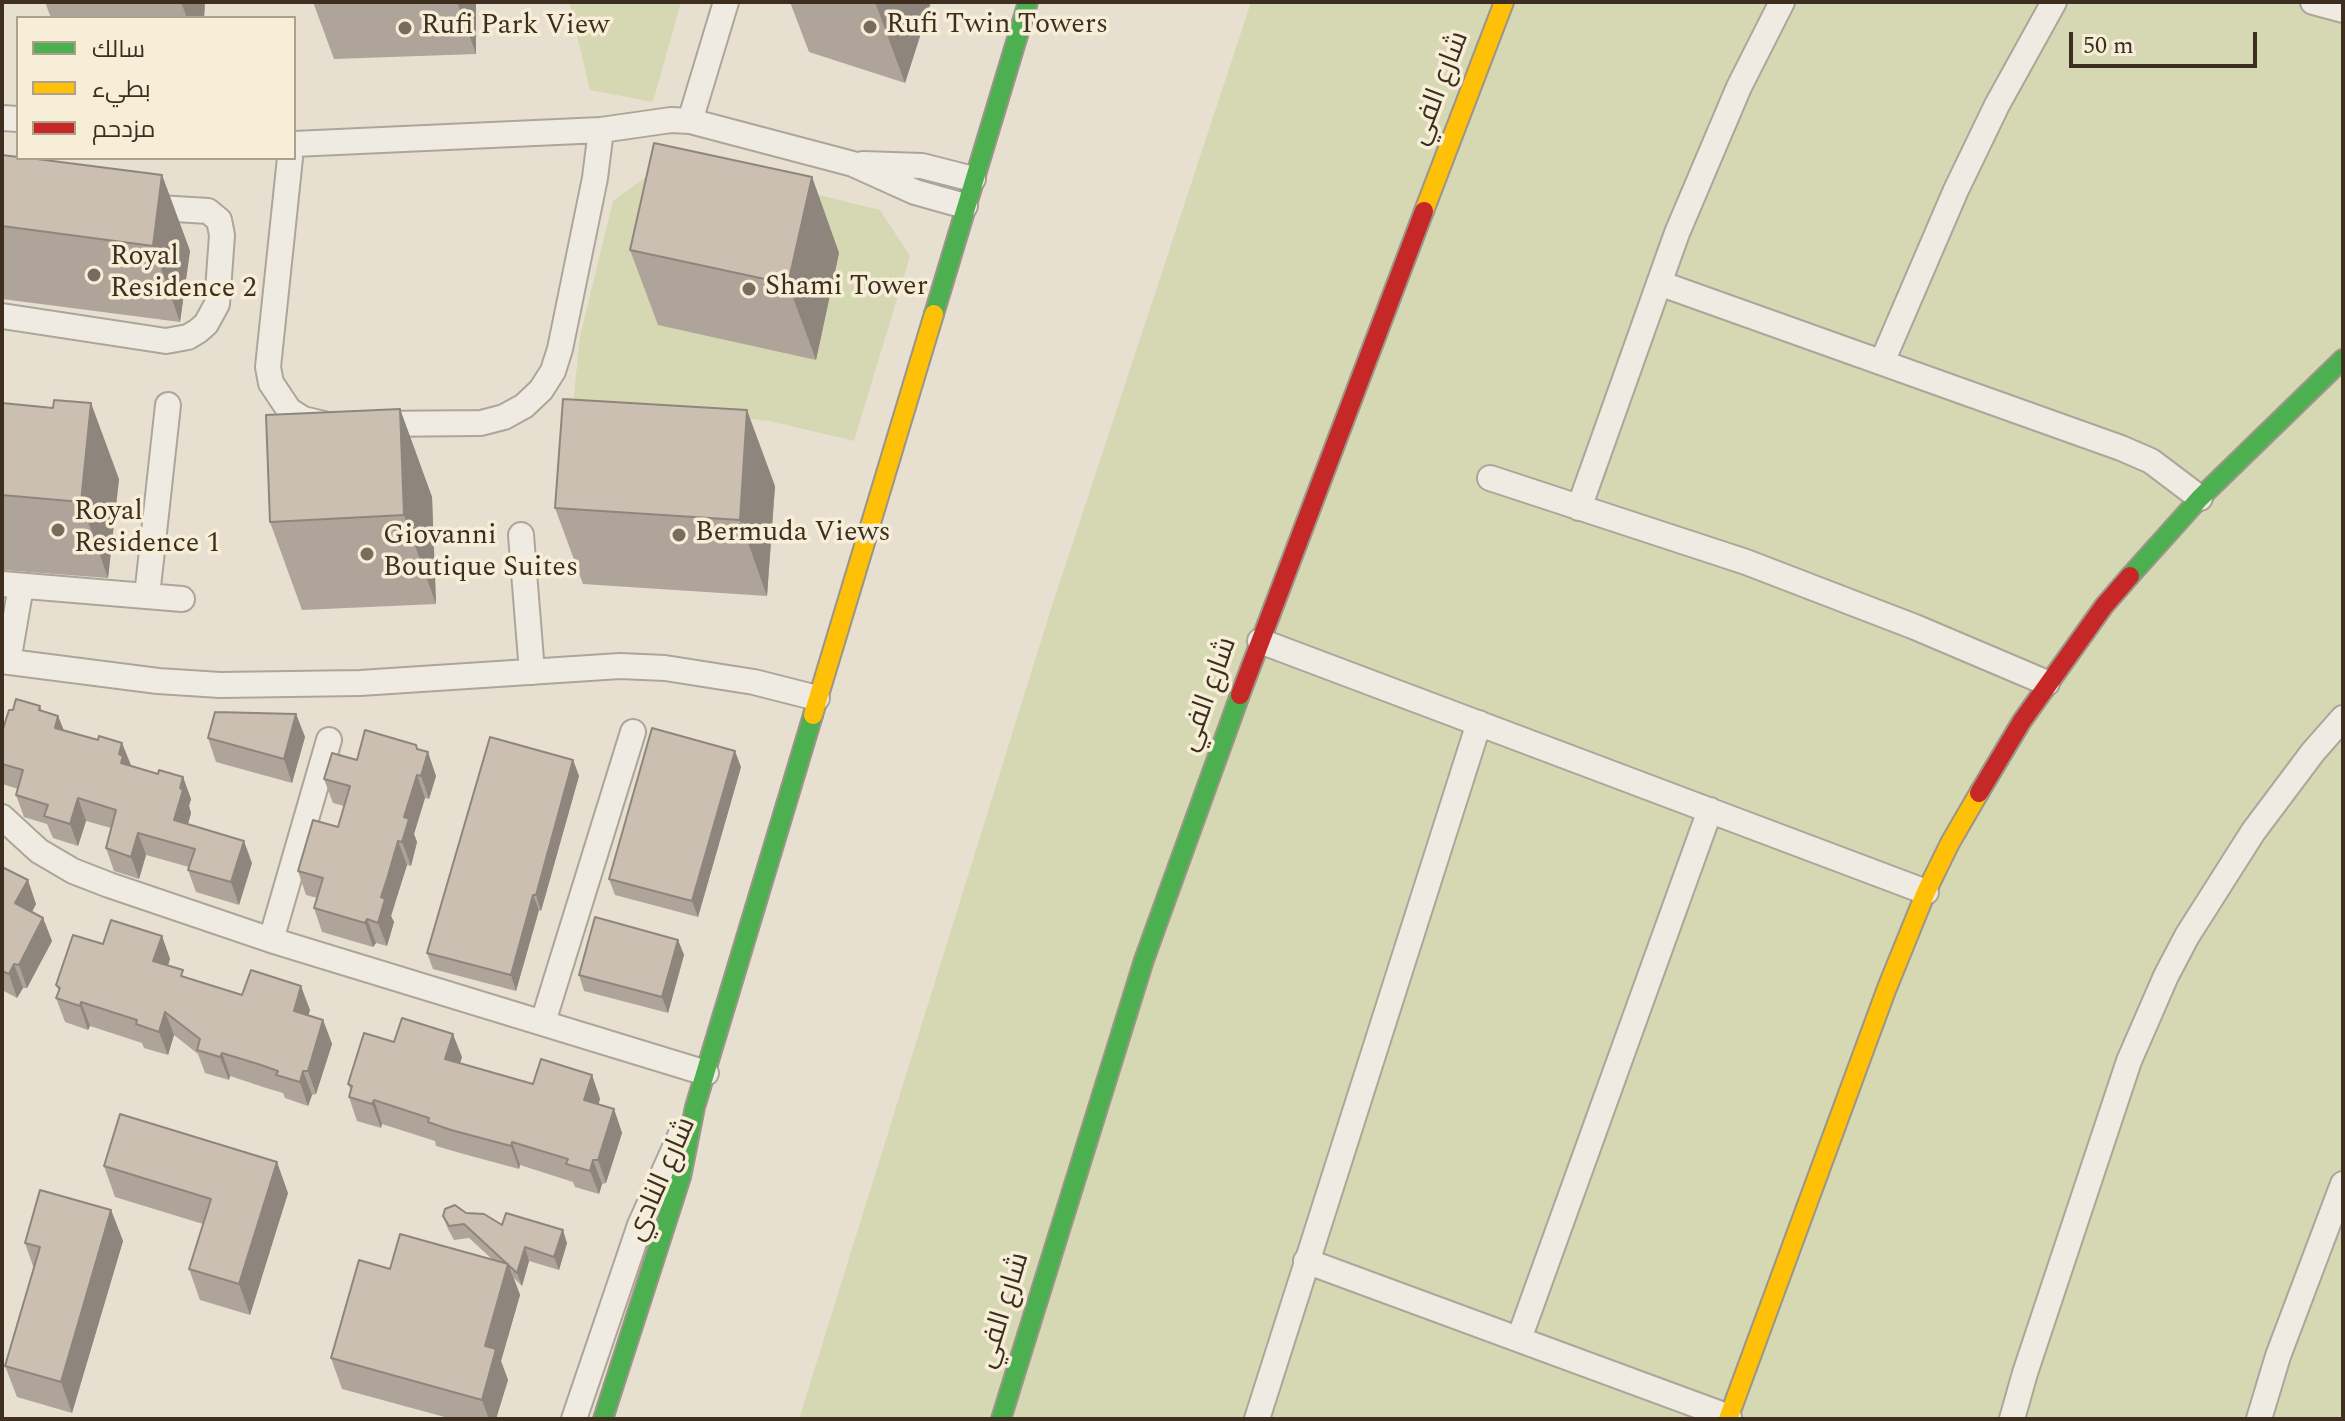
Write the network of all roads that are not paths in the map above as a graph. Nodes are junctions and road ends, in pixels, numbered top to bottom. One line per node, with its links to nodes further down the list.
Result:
1 (726, 2): 6 (street)
2 (1028, 2): 11 (street)
3 (1504, 2): 26 (street, شارع الفي)
4 (1782, 2): 14 (street)
5 (2054, 2): 17 (street)
6 (690, 121): 7 (street); 10 (street)
7 (601, 130): 8 (street); 9 (street)
8 (296, 144)
9 (290, 160)
10 (853, 164): 11 (street); 13 (street)
11 (973, 179): 13 (street)
12 (122, 206): 15 (street)
13 (965, 206): 30 (street)
14 (1659, 283): 17 (street); 21 (street)
15 (2, 316)
16 (2343, 359): 20 (street)
17 (1882, 362): 20 (street)
18 (168, 405): 24 (street)
19 (1490, 478): 21 (street)
20 (2200, 498): 29 (street)
21 (1579, 508): 29 (street)
22 (521, 535): 28 (street)
23 (12, 585): 24 (street); 27 (street)
24 (147, 596): 25 (street)
25 (182, 599)
26 (1260, 641): 32 (street); 48 (street, شارع الفي)
27 (5, 662): 28 (street)
28 (532, 672): 30 (street)
29 (2047, 683): 37 (street)
30 (817, 698): 40 (street)
31 (2343, 718): 50 (street)
32 (1479, 723): 35 (street); 43 (street)
33 (633, 732): 39 (street)
34 (329, 740): 38 (street)
35 (1710, 810): 37 (street); 44 (street)
36 (2, 817): 38 (street)
37 (1926, 892): 45 (street)
38 (271, 940): 39 (street)
39 (543, 1022): 40 (street)
40 (706, 1073): 41 (street)
41 (695, 1107): 46 (street, شارع النادي); 47 (street, شارع النادي)
42 (2343, 1184): 51 (street)
43 (1306, 1261): 44 (street); 49 (street)
44 (1519, 1339): 45 (street)
45 (1729, 1418)
46 (574, 1419)
47 (603, 1419)
48 (1001, 1419)
49 (1257, 1419)
50 (2012, 1419)
51 (2259, 1419)

